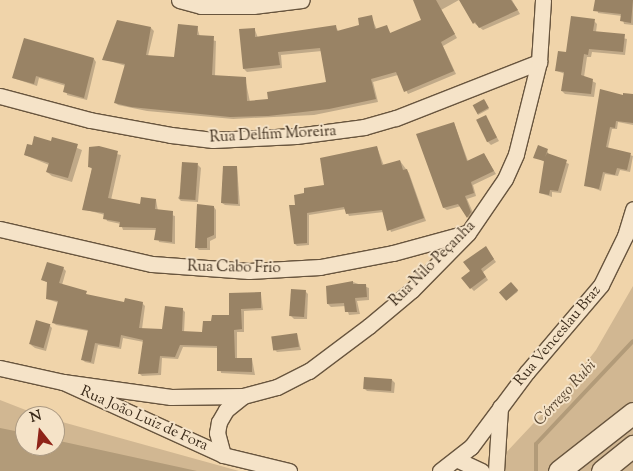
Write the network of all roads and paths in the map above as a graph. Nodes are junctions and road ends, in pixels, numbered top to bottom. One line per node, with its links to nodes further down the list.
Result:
1 (179, 0): 2 (street)
2 (302, 0)
3 (544, 0): 4 (street, Rua Nilo Peçanha)
4 (539, 62): 5 (street, Rua Delfim Moreira); 8 (street, Rua Nilo Peçanha)
5 (0, 96)
6 (633, 209): 12 (street, Rua Venceslau Braz)
7 (0, 229): 8 (street, Rua Cabo Frio)
8 (468, 233): 11 (street, Rua Nilo Peçanha)
9 (0, 368): 10 (street, Rua João Luiz de Fora)
10 (63, 382): 11 (street); 15 (street, Rua João Luiz de Fora)
11 (243, 396): 15 (street)
12 (500, 406): 16 (street, Rua Venceslau Braz); 21 (street)
13 (633, 413): 17 (main road)
14 (633, 446): 22 (main road)
15 (223, 455): 18 (street, Rua João Luiz de Fora)
16 (458, 460): 19 (street, Rua Venceslau Braz); 20 (street)
17 (560, 470)
18 (289, 471)
19 (440, 471)
20 (482, 471)
21 (496, 471)
22 (602, 471)

